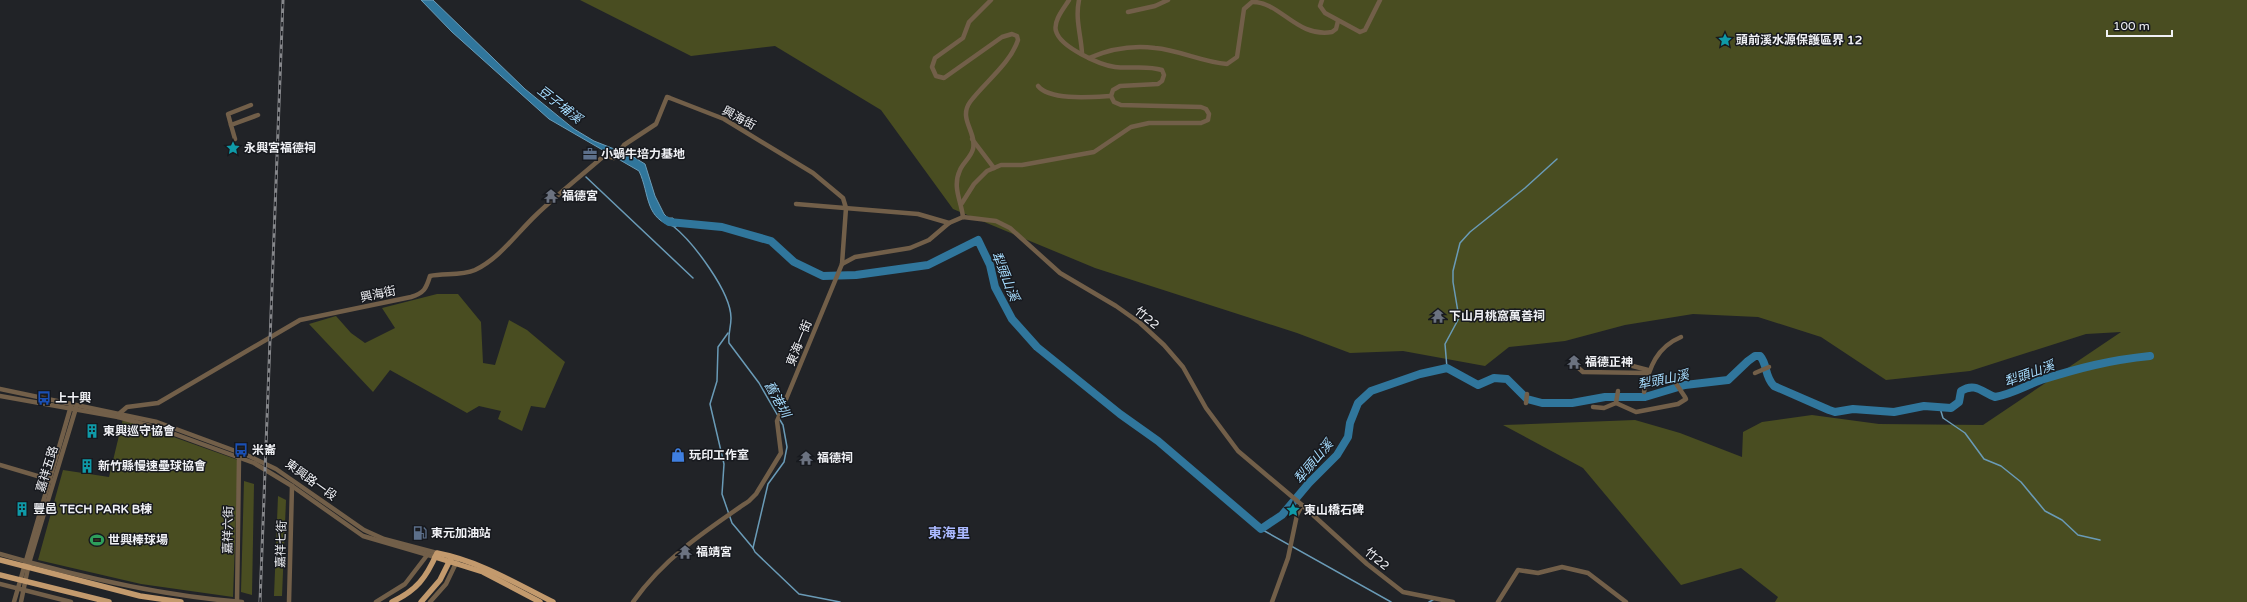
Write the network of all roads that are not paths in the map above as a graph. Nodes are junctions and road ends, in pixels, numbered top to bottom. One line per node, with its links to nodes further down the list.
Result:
1 (991, 0): 16 (street)
2 (1069, 0): 9 (street)
3 (1079, 0): 9 (street)
4 (1168, 0): 7 (street)
5 (1322, 0): 8 (street)
6 (1380, 0): 8 (street)
7 (1128, 12)
8 (1338, 21): 10 (street)
9 (1082, 54): 10 (street)
10 (1088, 58): 12 (street)
11 (1038, 86): 12 (street)
12 (1111, 96): 18 (street)
13 (251, 105): 15 (street)
14 (258, 115): 15 (street)
15 (230, 125): 17 (street)
16 (972, 138): 18 (street); 19 (street)
17 (235, 139)
18 (994, 168): 19 (street)
19 (962, 203): 22 (street)
20 (796, 204): 21 (street)
21 (846, 208): 23 (street); 24 (street); 40 (street, 興海街)
22 (963, 217): 23 (street); 46 (street, 竹22 / 竹22)
23 (949, 223): 24 (street)
24 (842, 264): 74 (street, 東海一街)
25 (1681, 337): 29 (street)
26 (1574, 364): 29 (street)
27 (1609, 364): 29 (street)
28 (1767, 368): 30 (street)
29 (1648, 371): 33 (street)
30 (1755, 373)
31 (1676, 383): 38 (street)
32 (0, 389): 37 (street, 東興路一段)
33 (1644, 392)
34 (1526, 395): 36 (street)
35 (0, 396): 39 (street, 東興路一段)
36 (1526, 403)
37 (74, 404): 39 (street, 嘉祥五路); 40 (street, 東興路一段)
38 (1593, 407)
39 (73, 409): 40 (street, 東興路一段); 43 (street, 嘉祥五路); 44 (street, 嘉祥五路)
40 (119, 415): 41 (street, 東興路一段); 47 (street, 東興路一段)
41 (239, 458): 45 (street, 東興路一段); 65 (street, 嘉祥六街)
42 (0, 465): 43 (street)
43 (48, 480): 44 (street); 53 (street, 嘉祥五路)
44 (54, 481): 53 (street, 嘉祥五路)
45 (292, 486): 47 (street, 東興路一段); 67 (street, 嘉祥七街)
46 (1302, 505): 75 (street); 76 (street, 竹22 / 竹22)
47 (429, 553): 49 (street, 東興路一段); 68 (street)
48 (0, 554): 53 (street)
49 (436, 555): 50 (main road, 東興路一段); 69 (main road)
50 (451, 558): 52 (main road, 東興路一段); 70 (main road)
51 (0, 560): 53 (main road)
52 (458, 560): 71 (street); 72 (main road, 東興路一段); 73 (main road, 東興路一段)
53 (26, 565): 55 (street); 59 (street); 64 (main road)
54 (0, 575): 55 (main road)
55 (23, 580): 57 (street); 58 (street); 63 (main road)
56 (0, 584): 57 (street)
57 (17, 589): 58 (street); 60 (street)
58 (24, 591): 61 (street); 62 (street)
59 (206, 601): 65 (street)
60 (14, 602)
61 (21, 602)
62 (71, 602)
63 (109, 602)
64 (181, 602)
65 (237, 602): 66 (street)
66 (242, 602)
67 (288, 602)
68 (376, 602)
69 (392, 602)
70 (421, 602)
71 (430, 602)
72 (540, 602)
73 (552, 602)
74 (633, 602)
75 (1272, 602)
76 (1453, 602)
77 (1498, 602): 78 (street)
78 (1626, 602)

